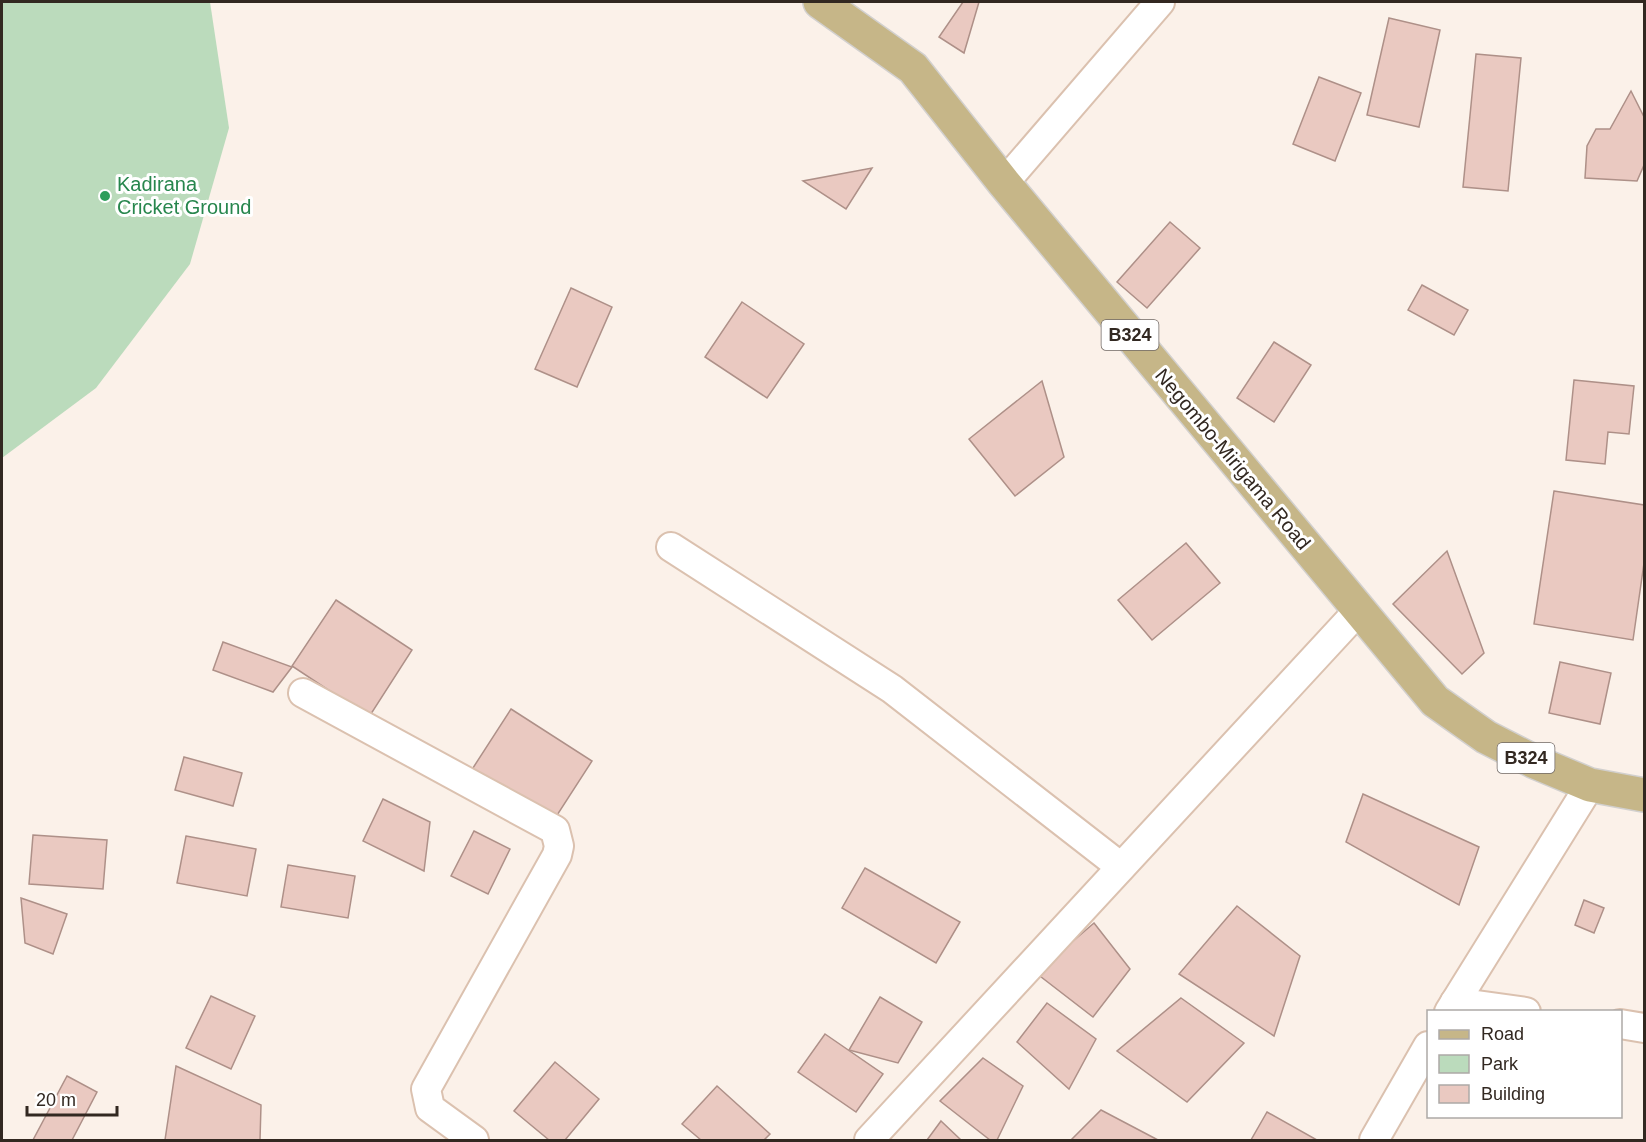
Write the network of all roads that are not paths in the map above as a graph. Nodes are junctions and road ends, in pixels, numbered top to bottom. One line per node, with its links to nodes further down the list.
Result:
1 (820, 2): 3 (main road, Negombo-Mirigama Road / B324)
2 (1160, 2): 3 (street)
3 (1004, 183): 5 (main road, Negombo-Mirigama Road / B324)
4 (671, 547): 9 (street)
5 (1359, 610): 7 (main road, Negombo-Mirigama Road / B324); 9 (street)
6 (303, 693): 15 (street)
7 (1590, 785): 8 (main road, Negombo-Mirigama Road / B324); 10 (street)
8 (1644, 795)
9 (1121, 867): 16 (street)
10 (1452, 1006): 11 (street)
11 (1511, 1010)
12 (1622, 1024): 13 (street)
13 (1644, 1028)
14 (1427, 1048): 17 (street)
15 (474, 1140)
16 (869, 1140)
17 (1374, 1140)

